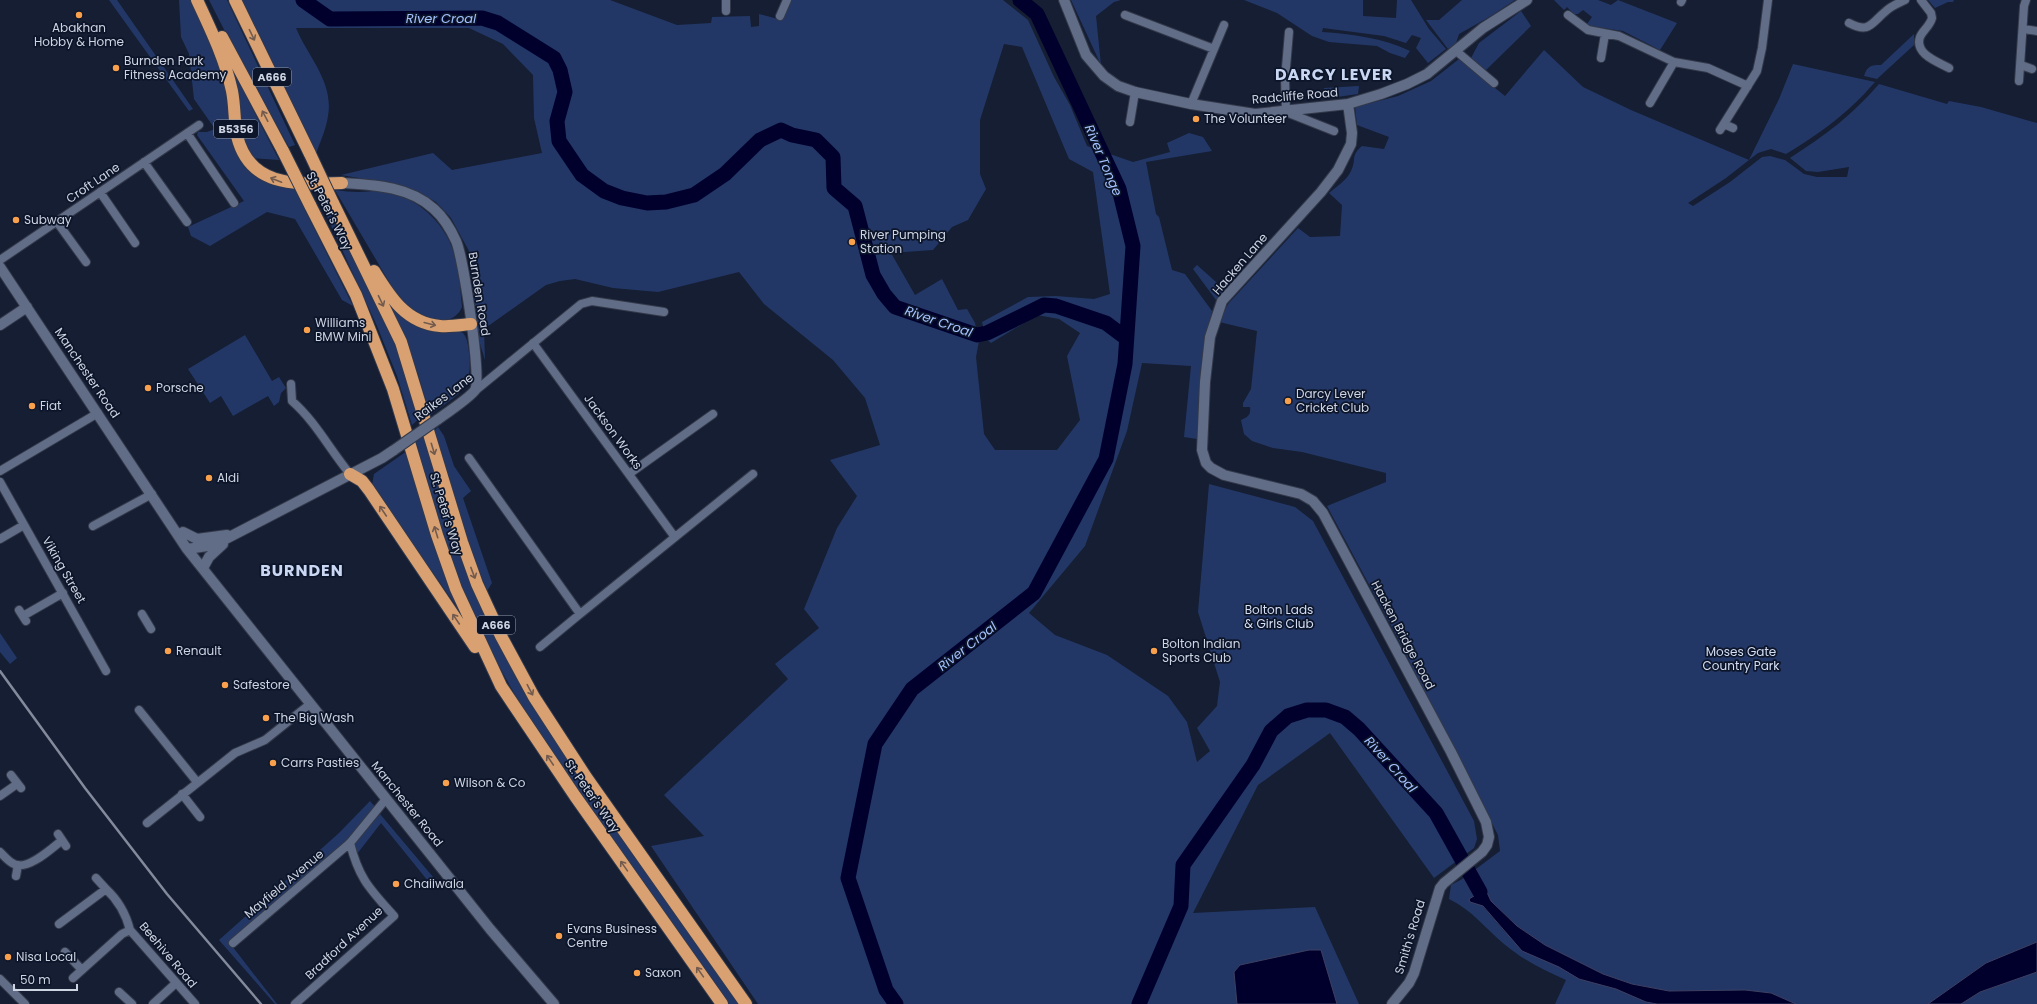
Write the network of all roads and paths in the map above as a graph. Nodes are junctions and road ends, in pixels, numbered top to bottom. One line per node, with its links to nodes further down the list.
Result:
1 (197, 0): 47 (highway, B5356, one-way to 1)
2 (203, 0): 89 (highway, St. Peter's Way / A666, one-way to 2, bridge)
3 (235, 0): 50 (highway, St. Peter's Way / A666, one-way to 50, bridge)
4 (726, 0): 12 (street)
5 (787, 0): 15 (street)
6 (1064, 0): 35 (main road, Radcliffe Road)
7 (1527, 0): 25 (main road, Radcliffe Road)
8 (1768, 0): 33 (street)
9 (1905, 0): 18 (street)
10 (1921, 0): 29 (street)
11 (2026, 0): 20 (street)
12 (726, 11)
13 (1125, 15): 24 (street)
14 (1568, 15): 17 (street)
15 (780, 16)
16 (1585, 16): 17 (street)
17 (1579, 23): 23 (street)
18 (1849, 23)
19 (1224, 25): 24 (street)
20 (2022, 30): 21 (street); 28 (street)
21 (2037, 31)
22 (1289, 32): 40 (street)
23 (1605, 34): 26 (street); 27 (street)
24 (1214, 49): 38 (street)
25 (1454, 52): 32 (street); 39 (main road, Radcliffe Road)
26 (1601, 58)
27 (1674, 62): 33 (street); 36 (street)
28 (2021, 65): 30 (street); 31 (street)
29 (1949, 68)
30 (2032, 69)
31 (2019, 81)
32 (1494, 83)
33 (1748, 86): 43 (street)
34 (1647, 90): 36 (street)
35 (1135, 92): 38 (main road, Radcliffe Road); 41 (street)
36 (1655, 95): 37 (street)
37 (1650, 103)
38 (1191, 104): 40 (main road, Radcliffe Road)
39 (1348, 104): 40 (main road, Radcliffe Road); 67 (main road, Hacken Lane)
40 (1286, 112): 44 (street)
41 (1130, 122)
42 (199, 125): 45 (street, Croft Lane)
43 (1733, 128)
44 (1334, 131)
45 (187, 133): 46 (street, Croft Lane); 49 (street)
46 (144, 162): 48 (street, Croft Lane); 52 (street)
47 (342, 183): 60 (main road, Burnden Road)
48 (100, 192): 51 (street, Croft Lane); 53 (street)
49 (234, 203)
50 (335, 206): 60 (highway, one-way to 60); 123 (highway, St. Peter's Way / A666, one-way to 123)
51 (57, 222): 54 (street, Croft Lane); 55 (street)
52 (187, 222)
53 (135, 243)
54 (0, 260)
55 (86, 262)
56 (0, 267): 57 (main road, Manchester Road)
57 (30, 311): 59 (main road); 64 (main road, Manchester Road)
58 (664, 312): 61 (street, Raikes Lane)
59 (2, 324)
60 (471, 324): 63 (main road, Burnden Road)
61 (533, 343): 63 (street, Raikes Lane); 70 (street, Jackson Works)
62 (291, 384): 69 (street)
63 (475, 391): 69 (main road, Raikes Lane, bridge)
64 (98, 413): 68 (street); 73 (main road, Manchester Road)
65 (714, 414): 70 (street)
66 (469, 458): 84 (street)
67 (1206, 463): 104 (main road, Hacken Bridge Road)
68 (0, 472)
69 (350, 474): 77 (main road, Raikes Lane); 89 (highway, one-way to 69)
70 (629, 474): 78 (street, Jackson Works)
71 (753, 474): 78 (street)
72 (0, 482): 74 (street, Viking Street)
73 (152, 494): 75 (street); 76 (main road, Manchester Road); 80 (main road, Manchester Road)
74 (24, 525): 79 (street); 82 (street, Viking Street)
75 (93, 526)
76 (183, 532): 77 (main road, Raikes Lane); 80 (main road, Manchester Road)
77 (238, 533): 80 (main road, Raikes Lane); 81 (main road, Raikes Lane)
78 (674, 536): 84 (street)
79 (0, 538)
80 (190, 549): 81 (main road, Manchester Road)
81 (201, 565): 90 (main road, Manchester Road)
82 (63, 593): 85 (street); 88 (street, Viking Street)
83 (142, 614): 86 (street)
84 (580, 614): 87 (street)
85 (23, 616)
86 (151, 629)
87 (540, 647)
88 (106, 671)
89 (501, 686): 122 (highway, St. Peter's Way / A666, one-way to 89)
90 (310, 704): 93 (street); 96 (main road, Manchester Road)
91 (139, 710): 93 (street)
92 (11, 776): 95 (street)
93 (198, 782): 94 (street)
94 (182, 794): 97 (street); 98 (street)
95 (0, 796)
96 (386, 799): 100 (street); 121 (main road, Manchester Road)
97 (200, 817)
98 (147, 823)
99 (62, 840): 102 (street)
100 (350, 843): 109 (street, Mayfield Avenue); 120 (street, Bradford Avenue)
101 (0, 852): 102 (street)
102 (18, 865): 103 (street)
103 (16, 876)
104 (1450, 877): 124 (main road, Smith's Road)
105 (96, 878): 106 (street, Beehive Road)
106 (106, 890): 107 (street); 108 (street, Beehive Road)
107 (59, 924)
108 (130, 930): 111 (street); 114 (street, Beehive Road)
109 (233, 943)
110 (64, 952): 111 (street)
111 (82, 970): 112 (street)
112 (73, 978)
113 (1, 982): 116 (street)
114 (176, 983): 118 (street); 119 (street, Beehive Road)
115 (119, 992): 117 (street)
116 (25, 1004)
117 (132, 1004)
118 (153, 1004)
119 (195, 1004)
120 (295, 1004)
121 (554, 1004)
122 (722, 1004)
123 (746, 1004)
124 (1392, 1004)

